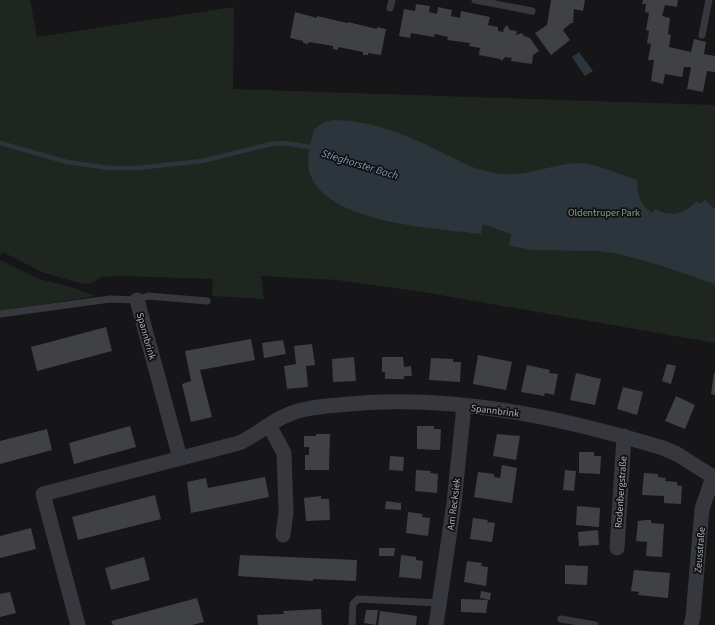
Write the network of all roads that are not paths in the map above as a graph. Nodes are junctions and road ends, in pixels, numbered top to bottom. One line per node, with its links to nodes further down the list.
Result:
1 (392, 0): 4 (lane)
2 (475, 0): 5 (lane)
3 (709, 0): 6 (lane)
4 (390, 8)
5 (532, 11)
6 (702, 35)
7 (137, 300): 8 (lane); 9 (lane, Spannbrink); 13 (street, Spannbrink)
8 (207, 301)
9 (0, 314)
10 (464, 406): 11 (street, Spannbrink); 12 (street, Spannbrink); 17 (street, Am Recksiek)
11 (269, 425): 13 (street, Spannbrink); 15 (street)
12 (624, 436): 14 (street, Spannbrink); 16 (street, Rodenbergstraße)
13 (180, 458): 19 (street, Spannbrink)
14 (714, 476): 23 (street, Zeusstraße)
15 (283, 535)
16 (617, 548)
17 (440, 603): 20 (lane); 21 (street, Am Recksiek)
18 (561, 619): 22 (lane)
19 (78, 625)
20 (352, 625)
21 (436, 625)
22 (595, 625)
23 (691, 625)

